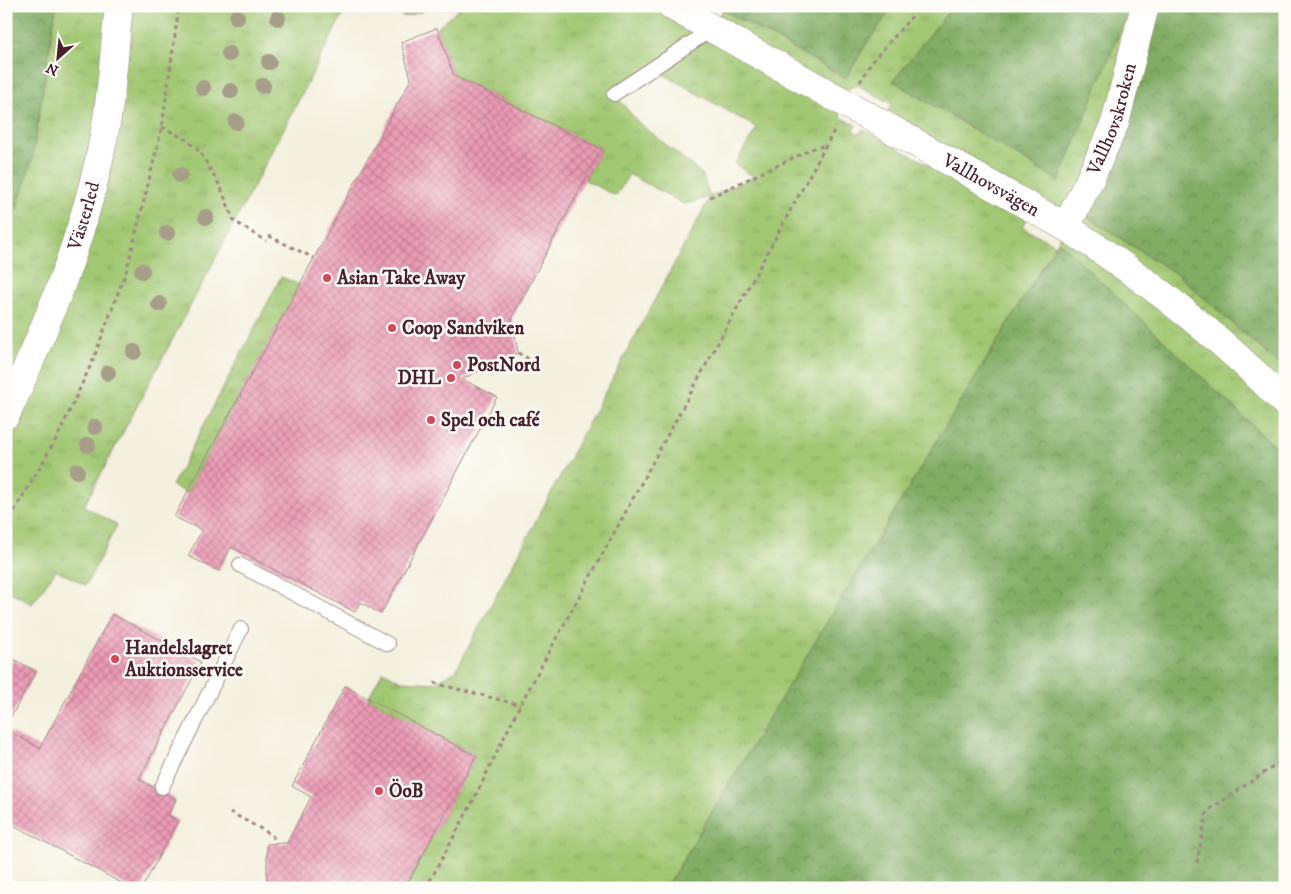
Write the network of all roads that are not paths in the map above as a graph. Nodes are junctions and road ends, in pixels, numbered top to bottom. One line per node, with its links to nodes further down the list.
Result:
1 (119, 6): 8 (street, Västerled)
2 (672, 6): 4 (street, Vallhovsvägen)
3 (1145, 6): 6 (street, Vallhovskroken)
4 (712, 29): 5 (lane); 6 (street, Vallhovsvägen)
5 (614, 94)
6 (1066, 227): 7 (street, Vallhovsvägen)
7 (1285, 403)
8 (6, 415)
9 (240, 566): 11 (lane)
10 (241, 629): 12 (lane)
11 (388, 644)
12 (162, 787)

